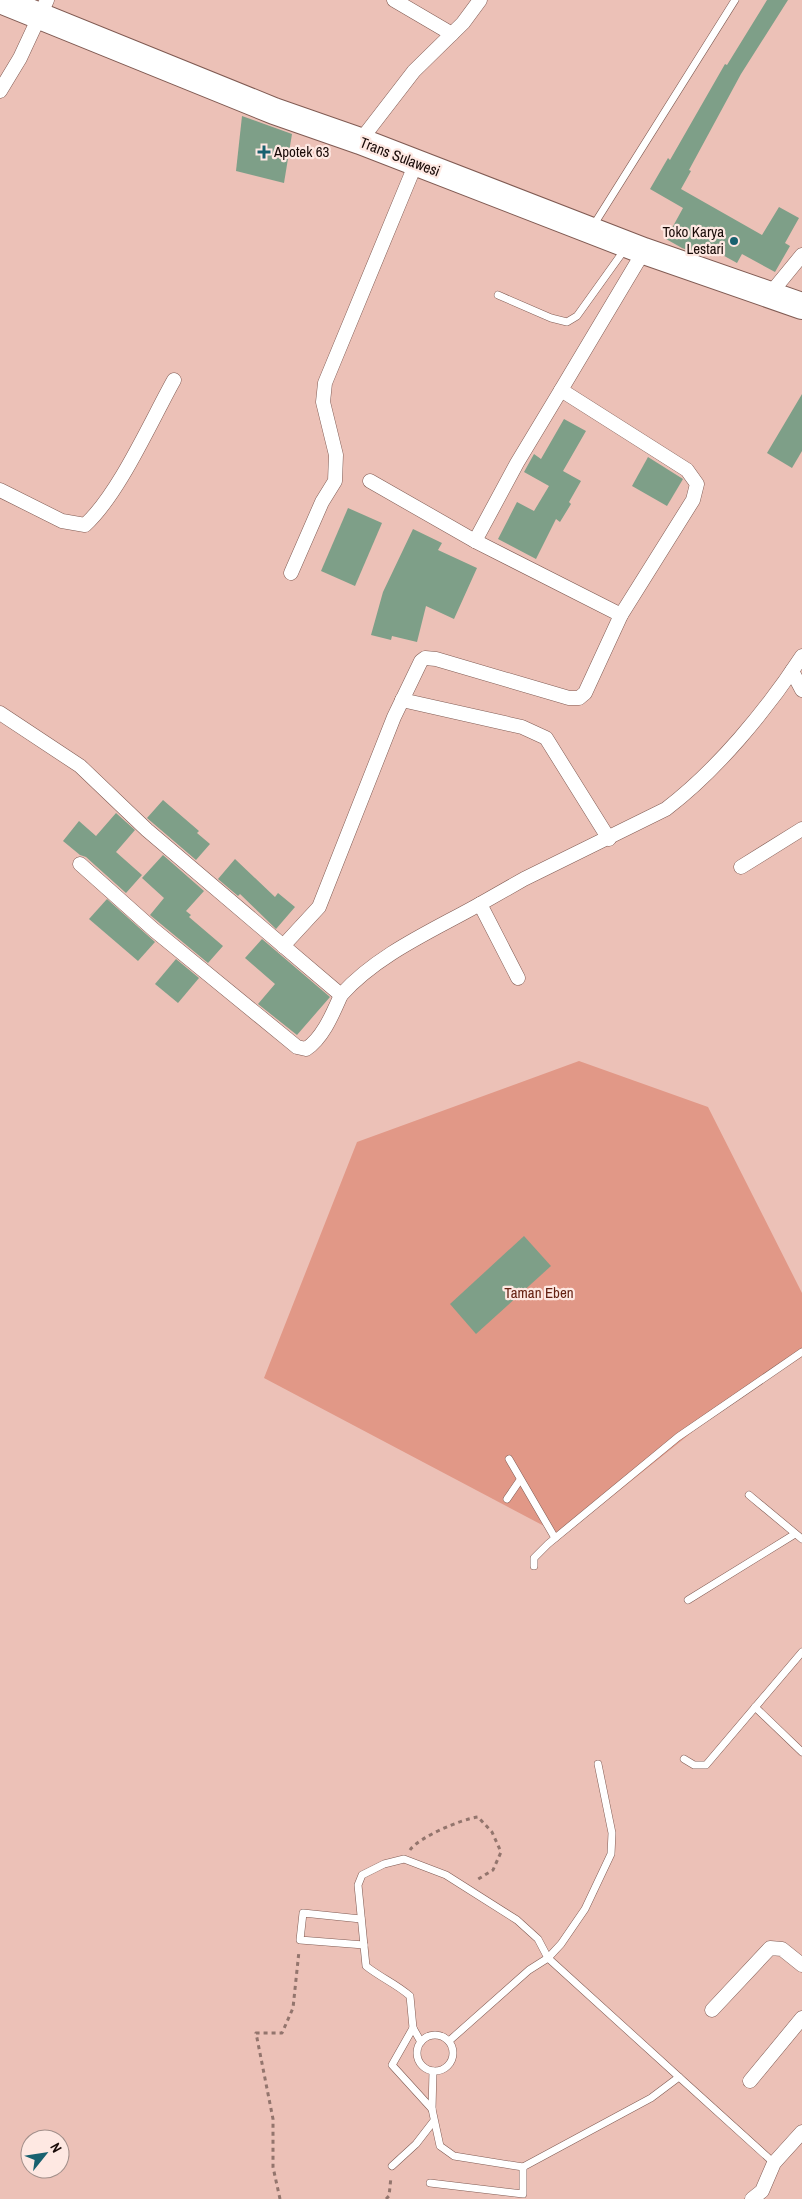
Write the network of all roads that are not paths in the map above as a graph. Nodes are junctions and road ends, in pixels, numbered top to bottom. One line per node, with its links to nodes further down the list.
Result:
1 (0, 0): 5 (highway, Trans Sulawesi)
2 (394, 0): 6 (street)
3 (480, 0): 6 (street)
4 (735, 0): 10 (lane)
5 (43, 8): 7 (street); 8 (highway, Trans Sulawesi)
6 (452, 34): 8 (street)
7 (0, 91)
8 (360, 141): 9 (highway, Trans Sulawesi)
9 (416, 163): 10 (highway, Trans Sulawesi); 21 (street)
10 (591, 229): 11 (highway, Trans Sulawesi)
11 (636, 248): 13 (highway, Trans Sulawesi); 14 (lane); 17 (street)
12 (802, 255): 13 (street)
13 (770, 294): 15 (highway, Trans Sulawesi)
14 (498, 295)
15 (802, 306)
16 (174, 380): 19 (street)
17 (561, 390): 20 (street); 22 (street)
18 (370, 481): 20 (street)
19 (0, 490)
20 (475, 541): 22 (street)
21 (291, 573)
22 (621, 616): 26 (street)
23 (802, 656): 24 (street)
24 (792, 671): 25 (street); 29 (street)
25 (802, 690)
26 (402, 700): 29 (street); 33 (street)
27 (0, 713): 33 (street)
28 (802, 829): 31 (street)
29 (609, 839): 32 (street)
30 (80, 864): 35 (street)
31 (741, 868)
32 (480, 904): 34 (street); 35 (street)
33 (283, 946): 35 (street)
34 (518, 978)
35 (341, 995)
36 (802, 1352): 42 (lane)
37 (509, 1459): 38 (lane)
38 (520, 1480): 40 (lane); 42 (lane)
39 (749, 1495): 41 (lane)
40 (506, 1498)
41 (795, 1534): 43 (lane); 45 (lane)
42 (554, 1538): 44 (lane)
43 (802, 1540)
44 (534, 1566)
45 (688, 1600)
46 (802, 1652): 47 (lane)
47 (755, 1707): 48 (lane); 49 (lane)
48 (802, 1752)
49 (684, 1759)
50 (598, 1764): 53 (lane)
51 (362, 1919): 52 (lane); 52 (lane); 53 (lane)
52 (364, 1945): 57 (lane)
53 (548, 1958): 58 (lane); 61 (lane)
54 (802, 1966): 55 (street)
55 (712, 2010)
56 (802, 2018): 62 (street)
57 (412, 2028): 59 (lane); 63 (lane)
58 (449, 2041): 59 (lane); 60 (lane)
59 (421, 2042): 60 (lane)
60 (433, 2071): 63 (lane)
61 (679, 2077): 66 (lane); 68 (lane)
62 (750, 2080)
63 (432, 2109): 64 (lane)
64 (433, 2122): 67 (lane); 68 (lane)
65 (802, 2132): 66 (street)
66 (774, 2164): 70 (street)
67 (392, 2166)
68 (523, 2167): 69 (lane)
69 (430, 2183)
70 (752, 2199)

